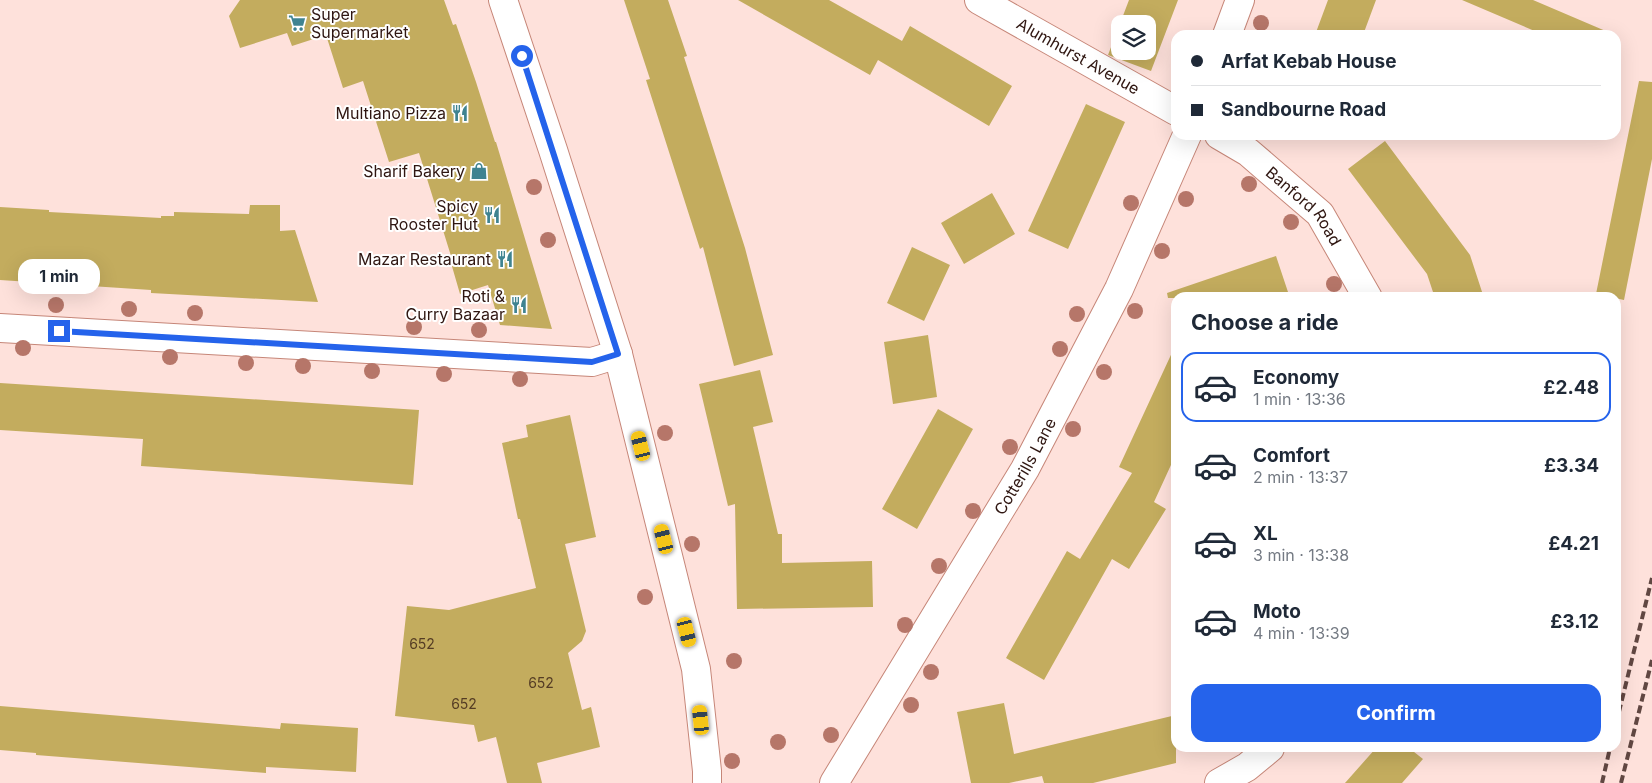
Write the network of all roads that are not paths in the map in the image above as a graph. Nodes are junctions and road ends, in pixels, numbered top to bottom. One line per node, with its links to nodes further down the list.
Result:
1 (503, 0): 10 (street)
2 (980, 0): 5 (street, Alumhurst Avenue)
3 (1240, 0): 4 (street)
4 (1229, 30)
5 (1171, 108)
6 (1185, 140): 13 (street, Cotterills Lane)
7 (1228, 140): 8 (street, Banford Road)
8 (1365, 292)
9 (0, 328): 10 (street)
10 (618, 354): 12 (street)
11 (1265, 752): 14 (street)
12 (707, 783)
13 (834, 783)
14 (1219, 783)

